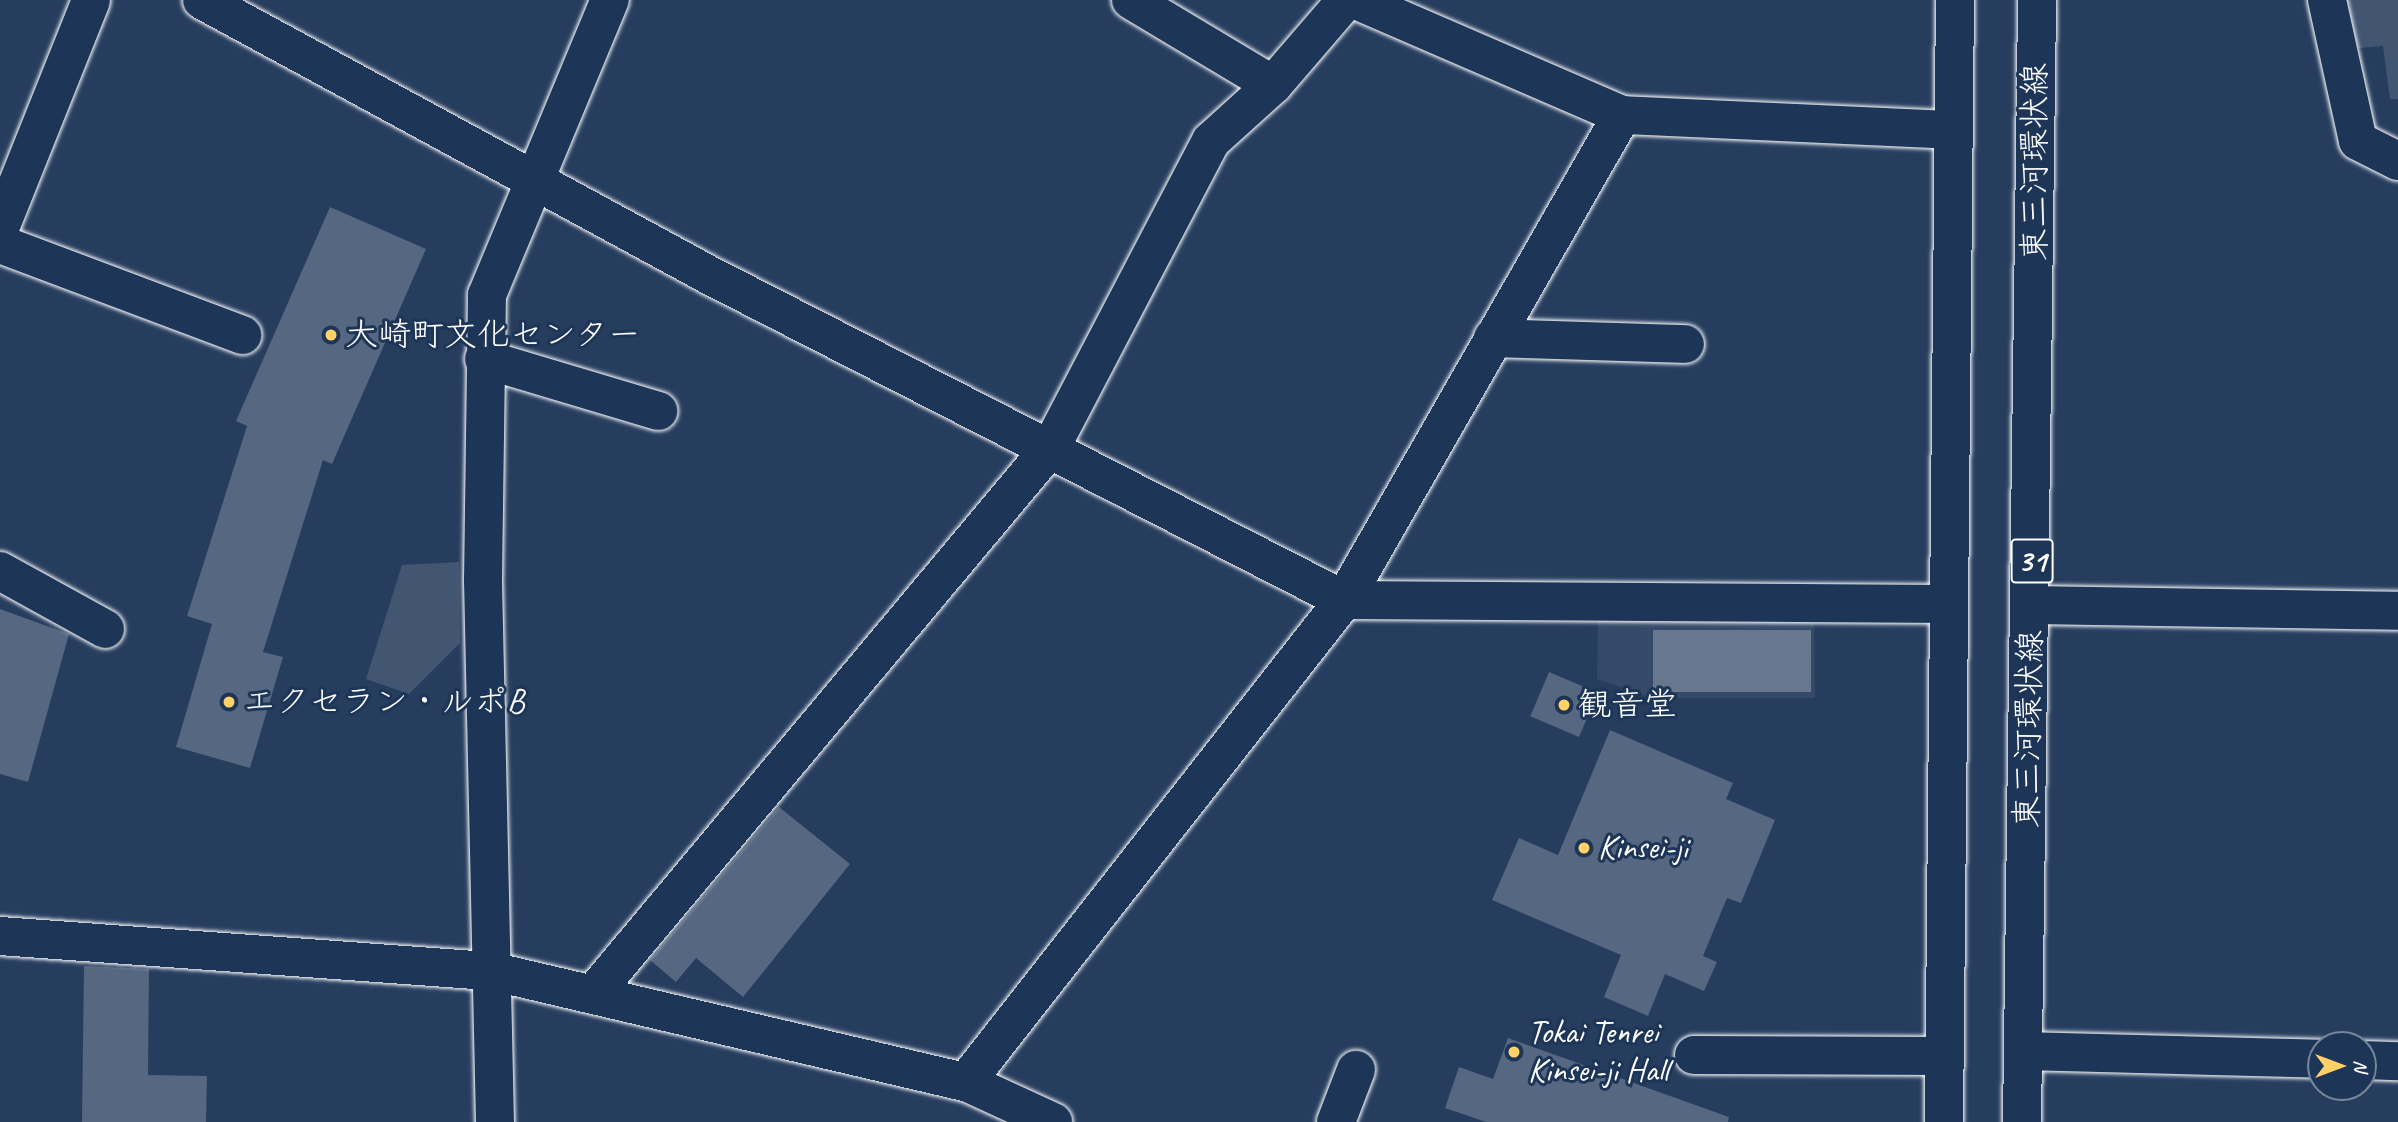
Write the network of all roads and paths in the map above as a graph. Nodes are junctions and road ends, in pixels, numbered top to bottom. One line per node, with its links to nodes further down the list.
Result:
1 (91, 0): 15 (street)
2 (202, 0): 14 (street)
3 (610, 0): 14 (street)
4 (1131, 0): 10 (street)
5 (1346, 0): 10 (street)
6 (1356, 0): 11 (street)
7 (1955, 0): 12 (street)
8 (2036, 0): 26 (street, 東三河環状線 / 31)
9 (2327, 0): 13 (street)
10 (1273, 85): 22 (street)
11 (1622, 115): 12 (street); 18 (street)
12 (1953, 130): 25 (street)
13 (2398, 161)
14 (534, 176): 20 (street); 22 (street)
15 (0, 228)
16 (0, 244): 17 (street)
17 (242, 335)
18 (1493, 338): 19 (street); 24 (street)
19 (1685, 344)
20 (484, 359): 21 (street); 30 (street)
21 (658, 411)
22 (1051, 447): 24 (street); 31 (street)
23 (0, 571): 28 (street)
24 (1344, 600): 25 (street); 39 (street)
25 (1949, 604): 34 (street)
26 (2031, 606): 27 (street); 32 (street, 東三河環状線 / 31)
27 (2398, 611)
28 (105, 629)
29 (0, 936): 30 (street)
30 (491, 971): 31 (street); 40 (street)
31 (594, 993): 39 (street)
32 (2023, 1051): 35 (street); 44 (street, 東三河環状線 / 31)
33 (1694, 1055): 34 (street)
34 (1944, 1056): 43 (street)
35 (2307, 1059)
36 (2377, 1060): 37 (street)
37 (2398, 1061)
38 (1356, 1070): 42 (street)
39 (966, 1082): 41 (street)
40 (495, 1122)
41 (1053, 1122)
42 (1336, 1122)
43 (1944, 1122)
44 (2022, 1122)

